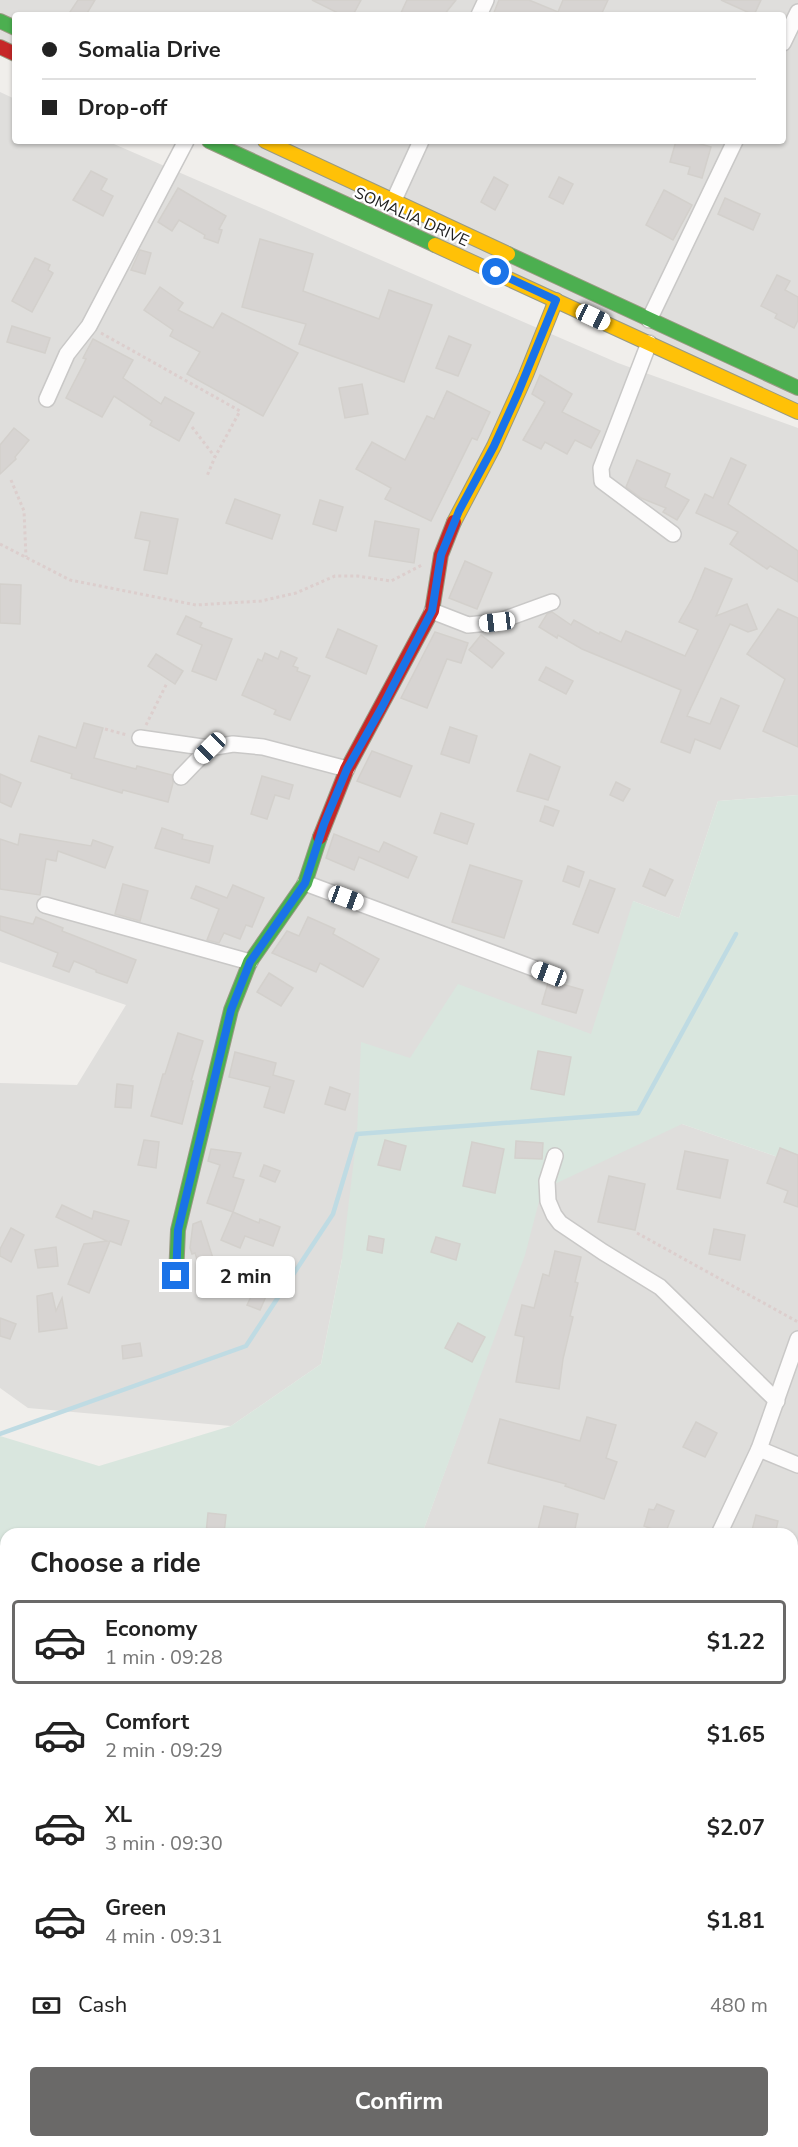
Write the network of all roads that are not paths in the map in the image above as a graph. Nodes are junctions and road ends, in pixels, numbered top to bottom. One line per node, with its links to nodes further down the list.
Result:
1 (798, 12): 2 (street)
2 (786, 37)
3 (184, 144): 13 (street)
4 (216, 144): 9 (main road, SOMALIA DRIVE)
5 (272, 144): 8 (main road, SOMALIA DRIVE)
6 (420, 144): 8 (street)
7 (734, 144): 10 (street)
8 (394, 200): 10 (main road, SOMALIA DRIVE)
9 (556, 300): 11 (main road, SOMALIA DRIVE); 17 (main road)
10 (649, 320): 12 (main road, SOMALIA DRIVE)
11 (649, 343): 14 (main road, SOMALIA DRIVE); 15 (street)
12 (798, 388)
13 (47, 399)
14 (798, 412)
15 (673, 534)
16 (552, 602): 17 (street)
17 (432, 611): 20 (main road)
18 (140, 738): 19 (street)
19 (210, 748): 20 (street); 21 (street)
20 (347, 769): 22 (main road)
21 (182, 777)
22 (305, 883): 24 (main road); 25 (street)
23 (45, 905): 24 (street)
24 (250, 962): 27 (main road)
25 (549, 974)
26 (555, 1156): 29 (street)
27 (176, 1276)
28 (798, 1339): 29 (street)
29 (777, 1401): 30 (street)
30 (759, 1449): 31 (street); 32 (street)
31 (798, 1465)
32 (722, 1528)

